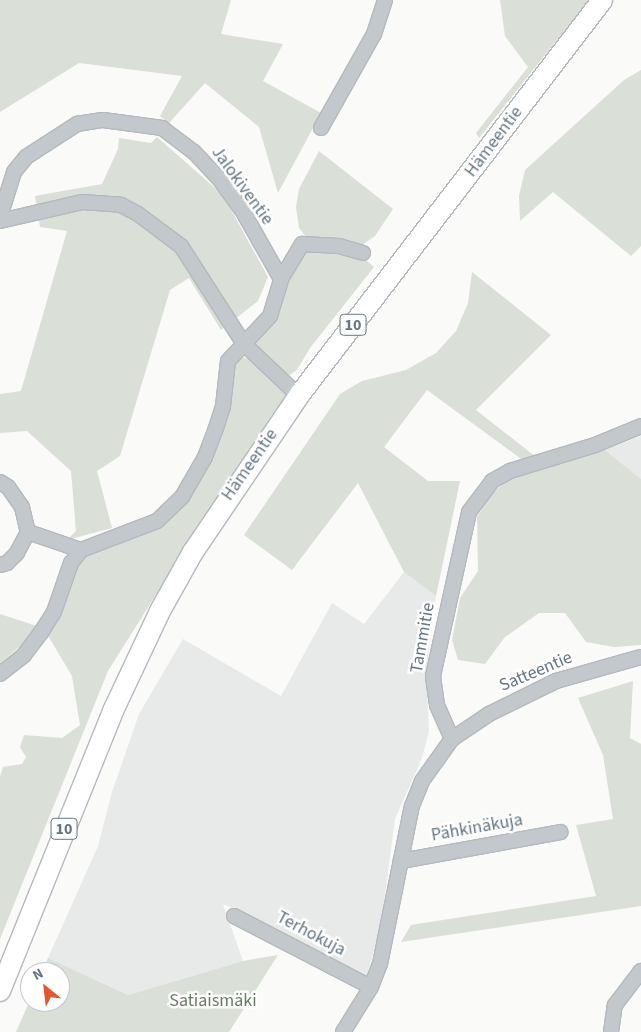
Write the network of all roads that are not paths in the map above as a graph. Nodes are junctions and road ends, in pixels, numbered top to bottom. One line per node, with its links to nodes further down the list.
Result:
1 (385, 0): 3 (street)
2 (602, 0): 8 (highway, Hämeentie / 10)
3 (321, 128)
4 (0, 219): 6 (street, Jalokiventie); 7 (street)
5 (363, 253): 6 (street)
6 (281, 279): 7 (street)
7 (244, 344): 8 (street); 12 (street)
8 (299, 396): 22 (highway, Hämeentie / 10)
9 (641, 426): 16 (street, Tammitie)
10 (0, 482): 11 (street)
11 (28, 532): 12 (street); 13 (street)
12 (81, 550): 15 (street)
13 (0, 565)
14 (641, 657): 16 (street, Satteentie)
15 (0, 674)
16 (452, 739): 18 (street)
17 (560, 832): 18 (street, Pähkinäkuja)
18 (401, 861): 21 (street)
19 (234, 916): 21 (street, Terhokuja)
20 (641, 971): 24 (street)
21 (371, 987): 23 (street)
22 (0, 991)
23 (344, 1032)
24 (611, 1032)

